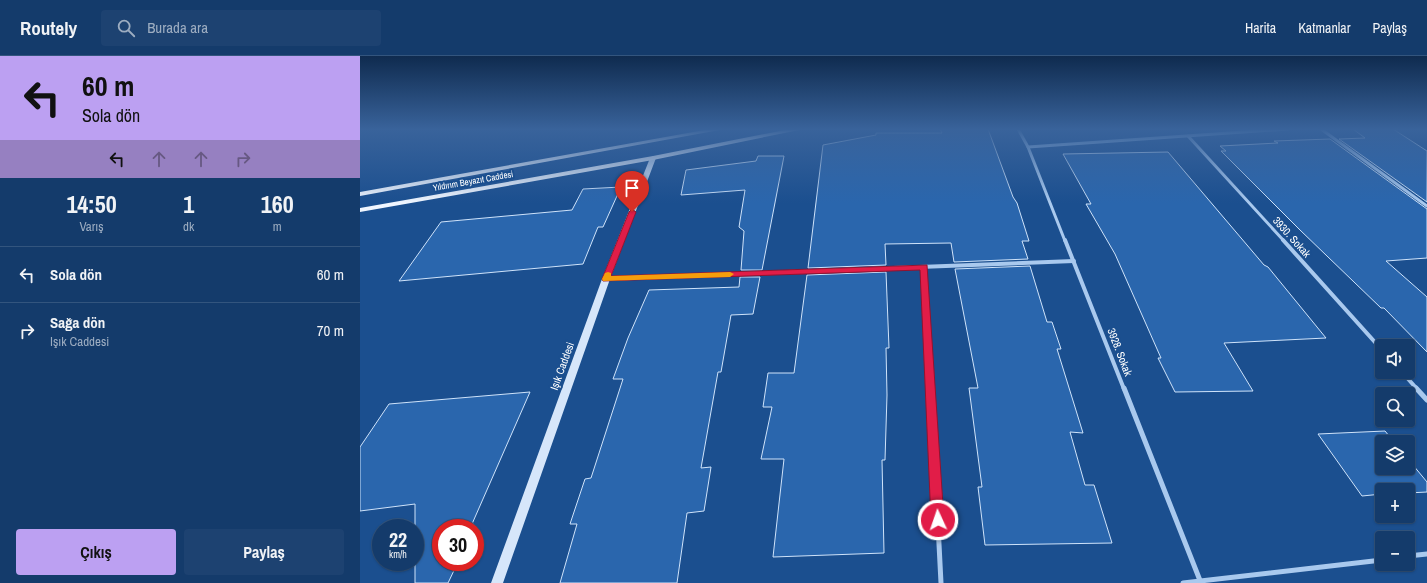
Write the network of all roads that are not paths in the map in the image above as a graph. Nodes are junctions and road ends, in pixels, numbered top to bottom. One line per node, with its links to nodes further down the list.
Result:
1 (585, 154): 7 (main road, Yıldırım Beyazıt Caddesi)
2 (675, 154): 6 (main road, Yıldırım Beyazıt Caddesi)
3 (1031, 154): 10 (street, 3928. Sokak)
4 (1204, 154): 13 (street, 3930. Sokak)
5 (1355, 154): 8 (street)
6 (653, 158): 9 (main road, Yıldırım Beyazıt Caddesi); 12 (street, Işık Caddesi)
7 (360, 194)
8 (1427, 206)
9 (360, 210)
10 (1074, 261): 11 (street); 19 (street, 3928. Sokak)
11 (924, 267): 12 (street); 21 (street)
12 (606, 279): 20 (street, Işık Caddesi)
13 (1375, 342)
14 (1408, 379): 15 (street)
15 (1427, 400)
16 (1427, 554): 17 (street)
17 (1415, 555)
18 (1375, 561): 19 (street)
19 (1200, 582): 22 (street)
20 (497, 583)
21 (941, 583)
22 (1183, 583)

